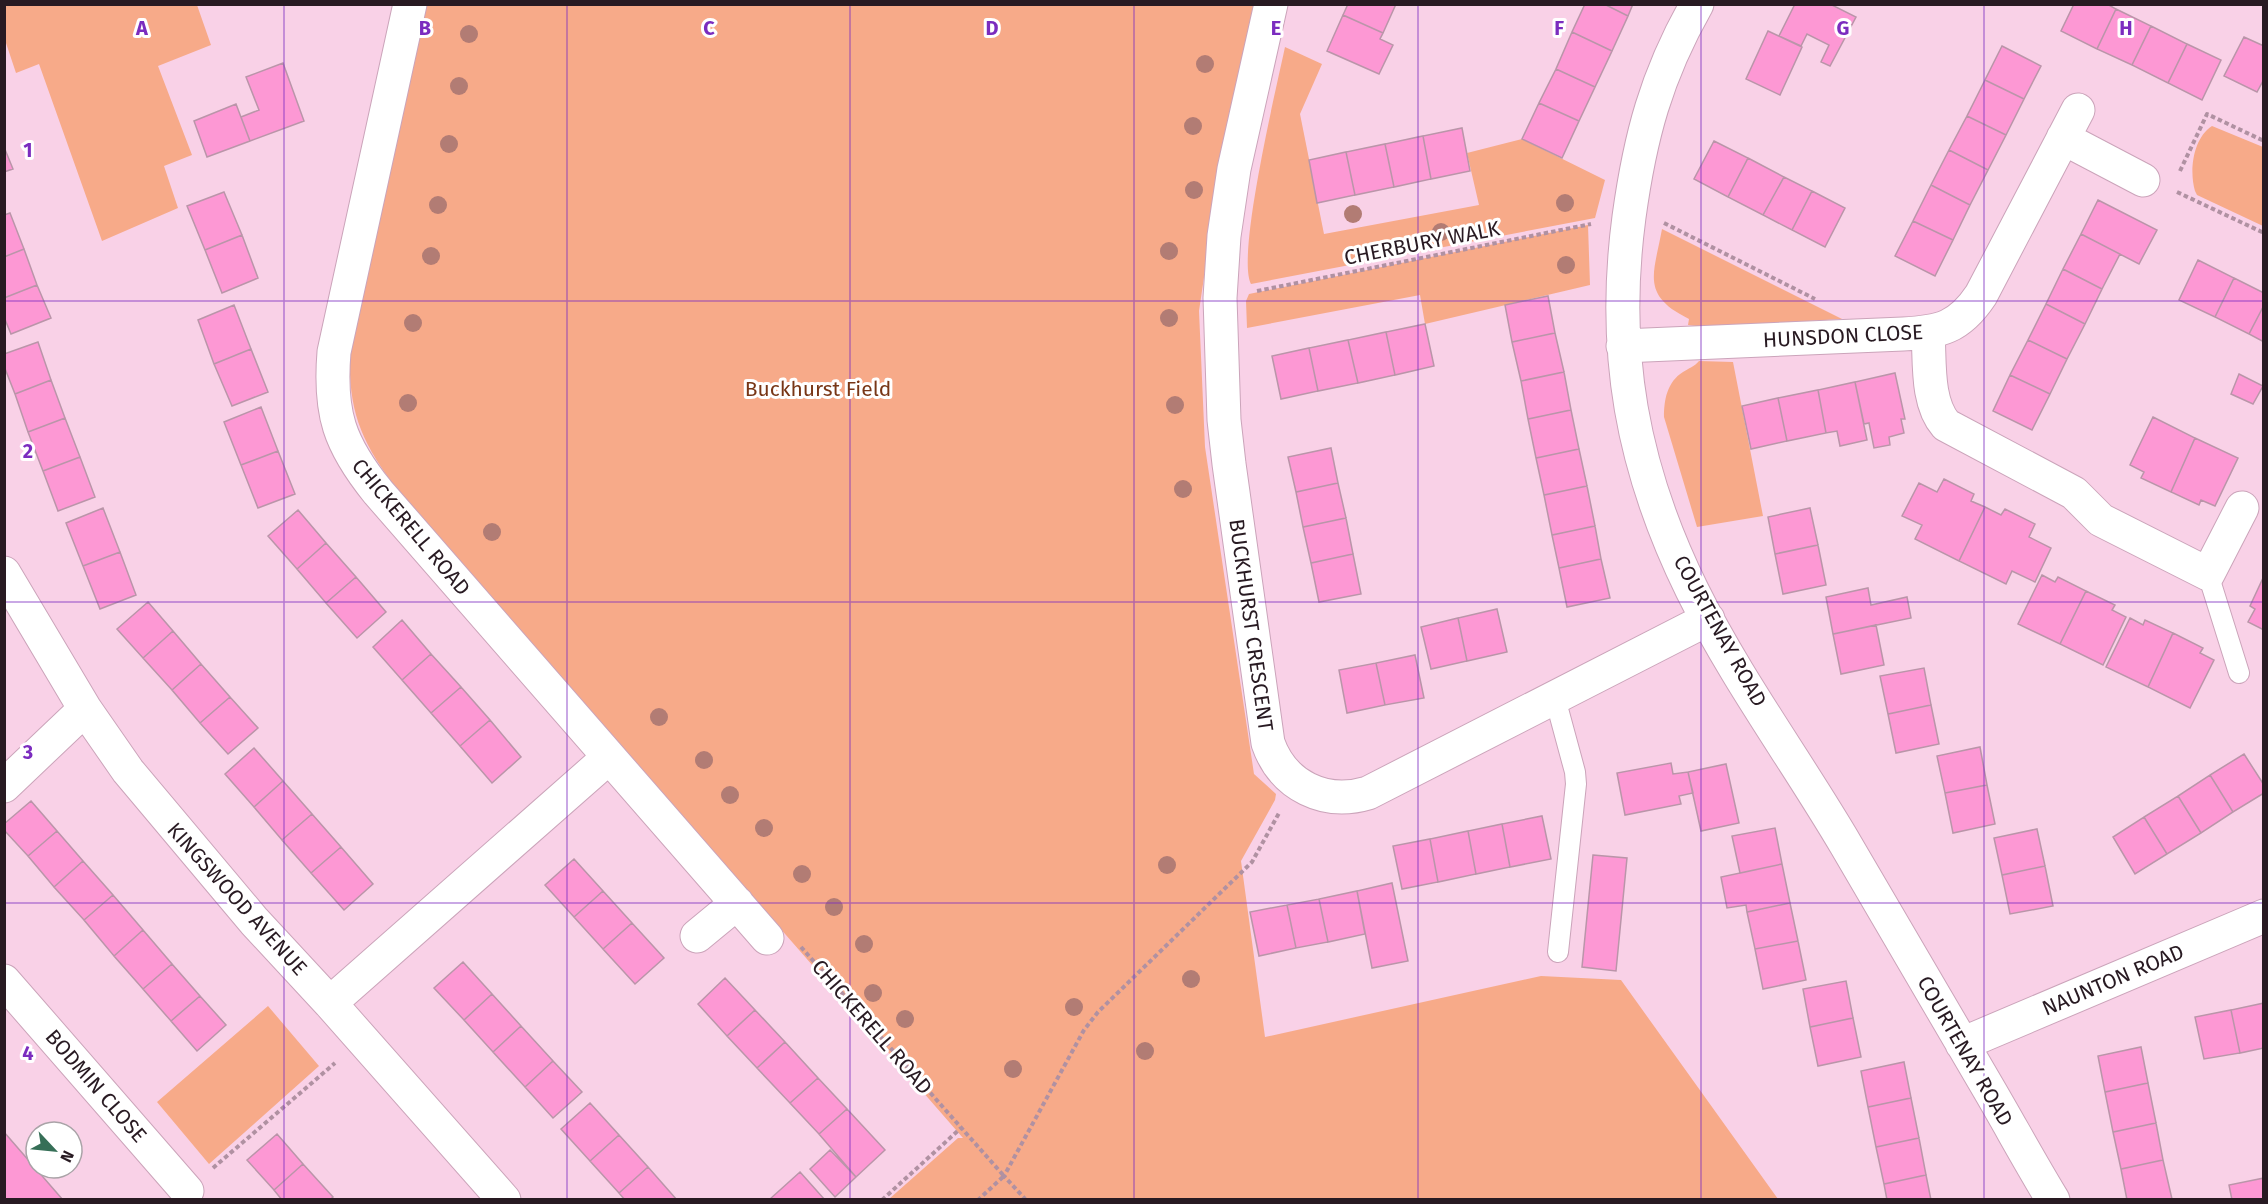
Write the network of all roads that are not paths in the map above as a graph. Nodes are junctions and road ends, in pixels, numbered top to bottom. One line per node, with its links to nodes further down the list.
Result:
1 (410, 4): 16 (street, CHICKERELL ROAD)
2 (1271, 4): 14 (street, BUCKHURST CRESCENT)
3 (1697, 4): 8 (street, COURTENAY ROAD)
4 (2078, 110): 5 (street, HUNSDON CLOSE)
5 (2063, 138): 6 (street); 7 (street, HUNSDON CLOSE)
6 (2157, 185)
7 (1928, 332): 8 (street, HUNSDON CLOSE); 11 (street)
8 (1623, 346): 12 (street, COURTENAY ROAD)
9 (2242, 508): 11 (street)
10 (4, 573): 15 (street, KINGSWOOD AVENUE)
11 (2208, 574): 13 (lane)
12 (1708, 619): 14 (street, BUCKHURST CRESCENT); 25 (street, COURTENAY ROAD)
13 (2239, 673)
14 (1555, 698): 22 (lane)
15 (85, 710): 17 (street); 24 (street, KINGSWOOD AVENUE)
16 (608, 758): 18 (street, CHICKERELL ROAD); 24 (street)
17 (4, 786)
18 (737, 903): 20 (street); 21 (street, CHICKERELL ROAD)
19 (2264, 916): 25 (street, NAUNTON ROAD)
20 (698, 936)
21 (767, 938)
22 (1558, 952)
23 (4, 981): 26 (street, BODMIN CLOSE)
24 (330, 1003): 27 (street, KINGSWOOD AVENUE)
25 (1962, 1044): 28 (street, COURTENAY ROAD)
26 (187, 1191)
27 (504, 1200)
28 (2053, 1200)

